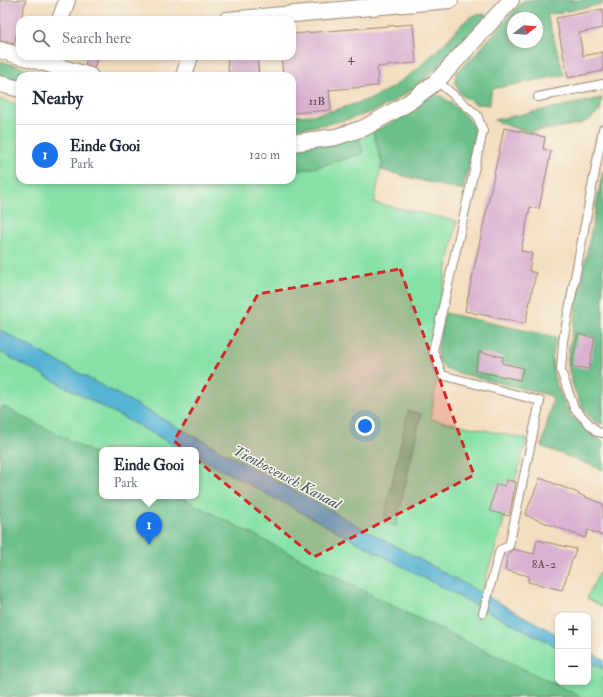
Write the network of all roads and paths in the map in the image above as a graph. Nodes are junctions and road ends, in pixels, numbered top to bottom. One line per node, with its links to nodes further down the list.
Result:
1 (67, 0): 4 (street)
2 (450, 0): 5 (street)
3 (512, 0): 13 (street)
4 (61, 16)
5 (272, 16)
6 (0, 50): 7 (street)
7 (16, 55)
8 (33, 60): 10 (street)
9 (189, 60): 12 (street)
10 (47, 65): 11 (street)
11 (74, 72)
12 (185, 72)
13 (437, 81): 19 (street); 21 (lane)
14 (0, 84): 16 (street)
15 (603, 84): 17 (lane)
16 (16, 88)
17 (538, 97)
18 (603, 129): 20 (lane)
19 (296, 142)
20 (603, 433)
21 (483, 613)

